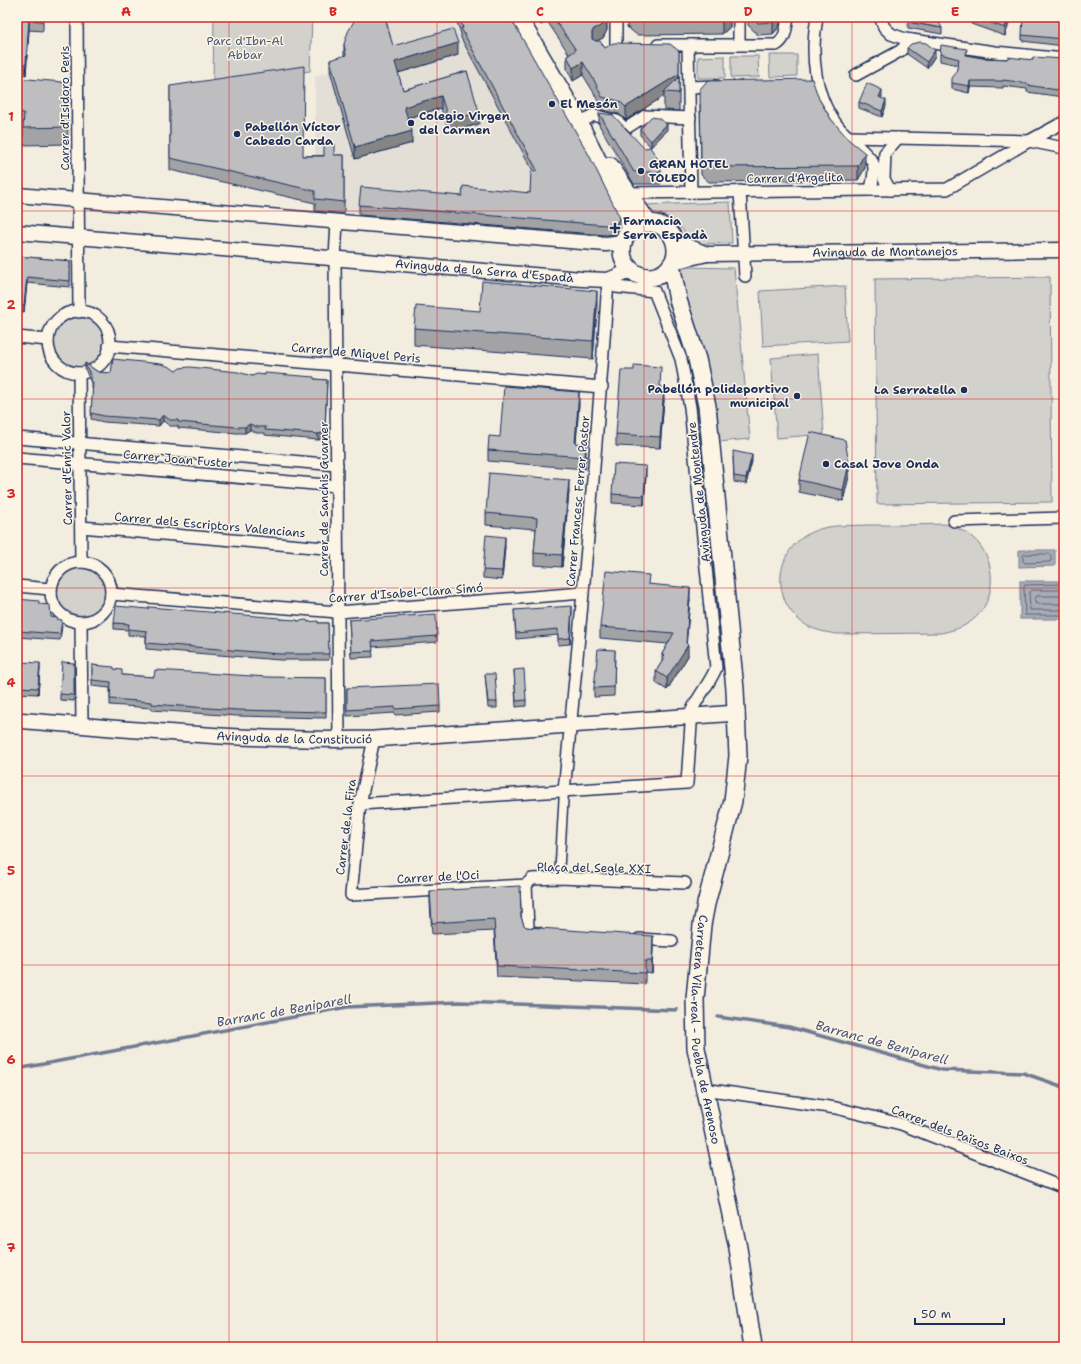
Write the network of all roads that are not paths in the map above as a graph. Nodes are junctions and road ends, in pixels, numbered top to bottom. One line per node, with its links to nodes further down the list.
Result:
1 (77, 17): 33 (street, Carrer d'Isidoro Peris)
2 (518, 17): 17 (main road)
3 (616, 17): 12 (street)
4 (739, 17): 9 (street)
5 (788, 17): 9 (street)
6 (817, 17): 21 (street)
7 (882, 22): 8 (street)
8 (912, 40): 13 (street); 14 (street)
9 (739, 44): 11 (street)
10 (648, 45): 11 (street)
11 (688, 45): 16 (street)
12 (604, 47)
13 (1064, 59)
14 (856, 75)
15 (728, 86): 16 (street)
16 (689, 87): 18 (street)
17 (577, 118): 20 (street); 31 (main road); 37 (main road)
18 (690, 118): 20 (street); 30 (street)
19 (1064, 122): 24 (street, Carrer d'Argelita)
20 (625, 129): 23 (street)
21 (848, 137): 22 (street, Carrer d'Argelita); 26 (street)
22 (893, 138): 24 (street, Carrer d'Argelita); 26 (street); 28 (street)
23 (633, 139)
24 (1029, 141): 25 (street); 28 (street, Carrer d'Argelita)
25 (1064, 148)
26 (873, 163): 27 (street)
27 (871, 190): 28 (street, Carrer d'Argelita); 29 (street, Carrer d'Argelita)
28 (890, 190)
29 (740, 191): 30 (street, Carrer d'Argelita); 41 (street)
30 (691, 192): 31 (street, Carrer d'Argelita)
31 (628, 193): 35 (main road)
32 (17, 195): 33 (street)
33 (78, 200): 34 (street); 38 (street)
34 (337, 222): 37 (street); 43 (street)
35 (648, 223): 37 (main road); 39 (main road)
36 (17, 232): 38 (street, Avinguda de la Serra d'Espadà)
37 (628, 236): 45 (main road)
38 (78, 237): 43 (street, Avinguda de la Serra d'Espadà); 50 (street)
39 (675, 241): 42 (street, Avinguda de Montanejos); 44 (main road)
40 (1064, 250): 41 (street, Avinguda de Montanejos)
41 (743, 253): 42 (street, Avinguda de Montanejos); 47 (street)
42 (706, 254): 44 (street, Avinguda de Montanejos)
43 (336, 258): 48 (street, Avinguda de la Serra d'Espadà); 54 (street, Carrer de Sanchis Guarner)
44 (672, 263): 46 (main road); 49 (main road, Avinguda de Montendre)
45 (632, 270): 46 (main road); 48 (street, Avinguda de la Serra d'Espadà)
46 (658, 275): 49 (main road, Avinguda de Montendre)
47 (745, 276)
48 (608, 280): 56 (street, Carrer Francesc Ferrer Pastor); 75 (street, Avinguda de Montendre)
49 (678, 300): 74 (main road, Avinguda de Montendre)
50 (79, 312): 52 (street); 53 (street)
51 (17, 337): 52 (street)
52 (48, 340): 55 (street)
53 (109, 346): 54 (street, Carrer de Miquel Peris); 55 (street)
54 (336, 364): 56 (street, Carrer de Miquel Peris); 61 (street, Carrer de Sanchis Guarner)
55 (79, 373): 58 (street, Carrer d'Enric Valor)
56 (602, 387): 70 (street, Carrer Francesc Ferrer Pastor)
57 (17, 438): 58 (street, Carrer Joan Fuster)
58 (80, 443): 60 (street, Carrer d'Enric Valor); 61 (street, Carrer Joan Fuster)
59 (17, 458): 60 (street, Carrer Joan Fuster)
60 (80, 464): 62 (street, Carrer Joan Fuster); 65 (street, Carrer d'Enric Valor)
61 (337, 465): 62 (street, Carrer de Sanchis Guarner)
62 (337, 486): 66 (street, Carrer de Sanchis Guarner)
63 (1064, 518): 64 (street)
64 (954, 521)
65 (80, 527): 66 (street, Carrer dels Escriptors Valencians); 67 (street, Carrer d'Enric Valor)
66 (337, 549): 72 (street, Carrer de Sanchis Guarner)
67 (81, 562): 69 (street); 71 (street)
68 (17, 586): 69 (street)
69 (50, 589): 73 (street)
70 (583, 593): 72 (street, Carrer d'Isabel-Clara Simó); 77 (street, Carrer Francesc Ferrer Pastor)
71 (112, 594): 72 (street, Carrer d'Isabel-Clara Simó); 73 (street)
72 (338, 612): 80 (street, Carrer de Sanchis Guarner)
73 (81, 623): 78 (street)
74 (737, 713): 75 (main road, Avinguda de la Constitució); 90 (main road, Carretera Vila-real - Puebla de Arenoso)
75 (691, 717): 77 (main road, Avinguda de la Constitució); 81 (street)
76 (17, 720): 78 (main road, Avinguda de la Constitució)
77 (571, 725): 79 (main road, Avinguda de la Constitució); 81 (street)
78 (82, 726): 80 (main road, Avinguda de la Constitució)
79 (374, 739): 80 (main road, Avinguda de la Constitució); 82 (street, Carrer de la Fira)
80 (338, 740)
81 (564, 791): 82 (street); 83 (street)
82 (360, 804): 86 (street, Carrer de la Fira)
83 (559, 878): 84 (street, Plaça del Segle XXI); 85 (street, Plaça del Segle XXI)
84 (685, 883)
85 (526, 885): 86 (street, Carrer de l'Oci); 87 (street, Plaça del Segle XXI)
86 (351, 895)
87 (549, 934)
88 (626, 938): 89 (street)
89 (672, 941)
90 (704, 1089): 91 (street, Carrer dels Països Baixos); 92 (main road, Carretera Vila-real - Puebla de Arenoso)
91 (1064, 1188)
92 (753, 1347)

